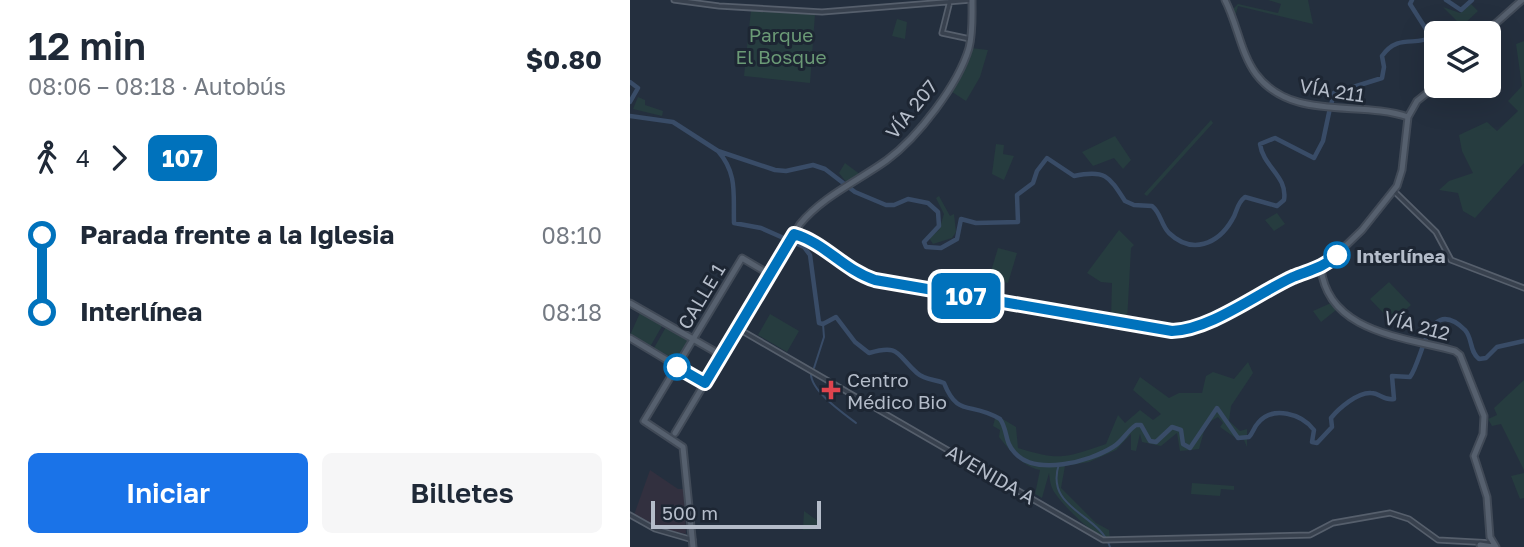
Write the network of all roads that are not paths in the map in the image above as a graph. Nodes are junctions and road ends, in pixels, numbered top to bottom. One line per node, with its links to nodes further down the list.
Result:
1 (674, 0): 5 (street)
2 (971, 0): 5 (street); 7 (main road, VÍA 207)
3 (1224, 0): 9 (main road, VÍA 211)
4 (1522, 0): 6 (main road)
5 (950, 1): 7 (street)
6 (1498, 21)
7 (971, 39): 11 (main road, VÍA 207)
8 (1424, 96): 9 (main road)
9 (1408, 117): 10 (main road)
10 (1394, 191): 14 (main road); 16 (street)
11 (800, 224): 12 (main road, VÍA 207); 13 (main road)
12 (792, 237): 13 (main road); 15 (main road, VÍA 207)
13 (806, 238): 14 (main road)
14 (1321, 268): 29 (main road, VÍA 212)
15 (767, 275): 18 (main road, VÍA 207); 20 (main road, CALLE 1)
16 (1524, 288)
17 (630, 303): 20 (main road)
18 (737, 328): 21 (main road, VÍA 207); 29 (street, AVENIDA A)
19 (630, 338): 22 (main road)
20 (694, 339): 21 (main road); 22 (main road, CALLE 1)
21 (721, 355): 23 (main road, VÍA 207)
22 (677, 367): 23 (main road); 25 (main road, CALLE 1)
23 (705, 383): 24 (main road, VÍA 207)
24 (675, 433): 25 (main road); 26 (main road)
25 (668, 437): 26 (main road)
26 (678, 443): 28 (main road)
27 (630, 515): 28 (street)
28 (693, 544)
29 (1490, 545)

